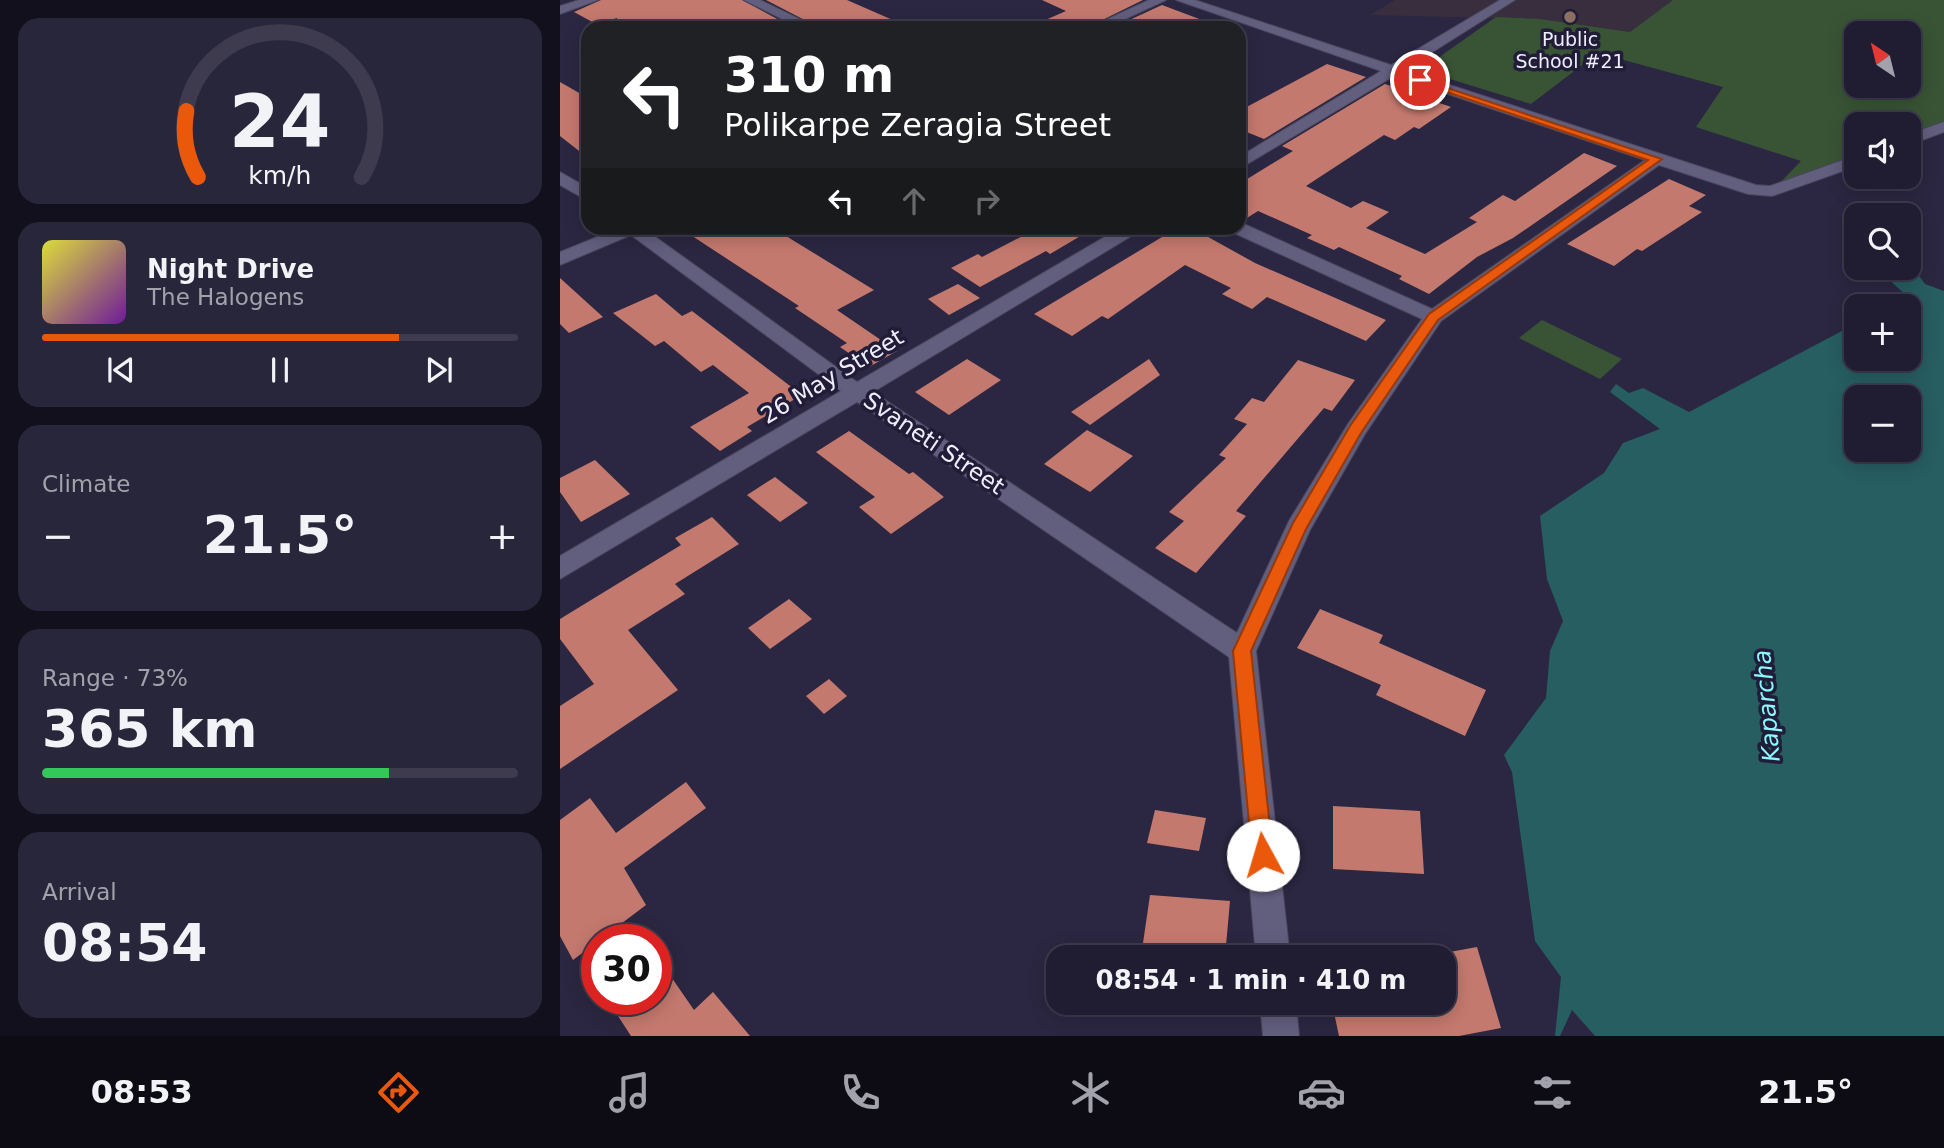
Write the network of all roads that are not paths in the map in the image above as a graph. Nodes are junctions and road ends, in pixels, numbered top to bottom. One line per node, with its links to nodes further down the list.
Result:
1 (592, 0): 6 (street)
2 (750, 0): 7 (street)
3 (1160, 0): 8 (street)
4 (1182, 0): 9 (street)
5 (1509, 0): 11 (street)
6 (560, 10)
7 (796, 21)
8 (1111, 21)
9 (1245, 21)
10 (1246, 21): 11 (street)
11 (1394, 71): 14 (street); 15 (street)
12 (1944, 127): 13 (street)
13 (1921, 136)
14 (1657, 159): 16 (street); 24 (street)
15 (1246, 160)
16 (1844, 165)
17 (560, 177): 18 (street)
18 (581, 191)
19 (1246, 232): 24 (street)
20 (617, 235): 23 (street)
21 (643, 235): 25 (street, Svaneti Street)
22 (1120, 235): 25 (street, 26 May Street)
23 (560, 259)
24 (1434, 317): 27 (street)
25 (857, 392): 26 (street, 26 May Street); 27 (street, Svaneti Street)
26 (560, 569)
27 (1242, 651): 28 (street)
28 (1272, 945)
29 (1279, 1015): 30 (street)
30 (1281, 1036)

